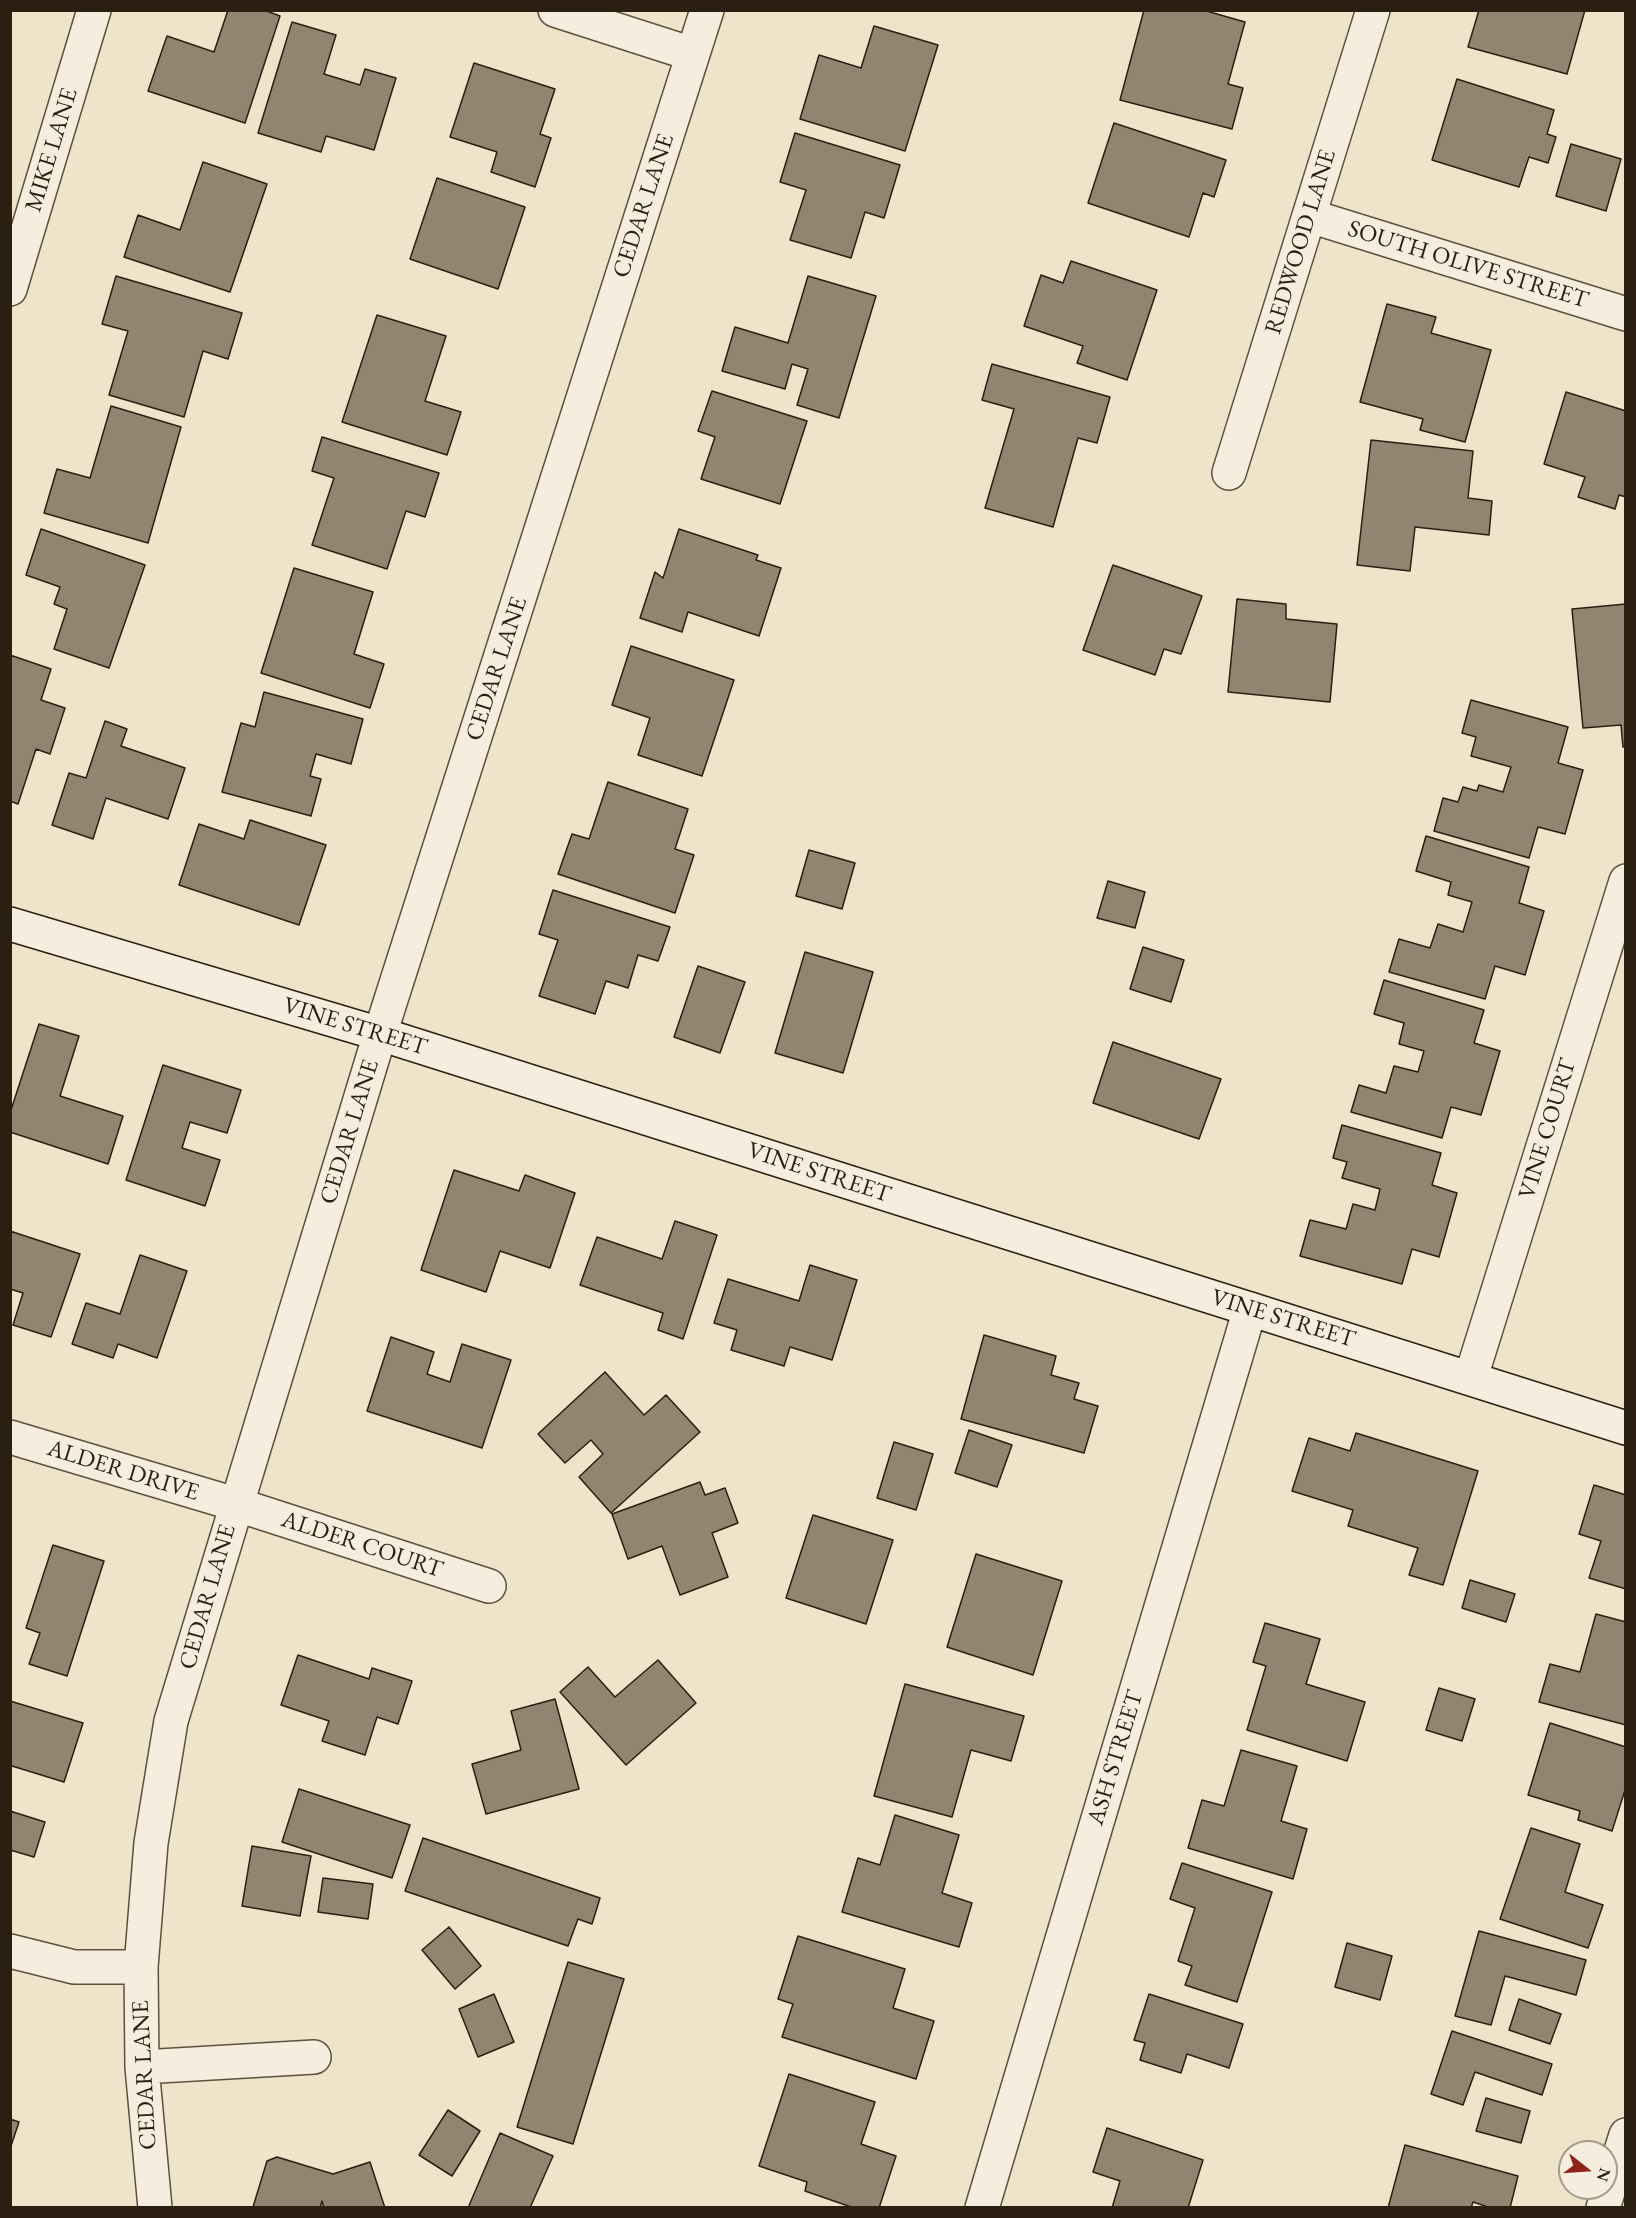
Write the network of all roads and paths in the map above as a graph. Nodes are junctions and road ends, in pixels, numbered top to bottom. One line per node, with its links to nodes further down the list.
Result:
1 (94, 10): 7 (street, MIKE LANE)
2 (555, 10): 5 (street)
3 (707, 10): 5 (street, CEDAR LANE)
4 (1373, 10): 6 (street, REDWOOD LANE)
5 (692, 54): 12 (street, CEDAR LANE)
6 (1310, 216): 8 (street, SOUTH OLIVE STREET); 9 (street, REDWOOD LANE)
7 (13, 271)
8 (1626, 314)
9 (1229, 473)
10 (1626, 881): 14 (street, VINE COURT)
11 (10, 924): 12 (street, VINE STREET)
12 (380, 1034): 13 (street, VINE STREET); 17 (street, CEDAR LANE)
13 (1250, 1309): 14 (street, VINE STREET); 25 (street, ASH STREET)
14 (1471, 1377): 15 (street, VINE STREET)
15 (1626, 1428)
16 (10, 1437): 17 (street, ALDER DRIVE)
17 (235, 1504): 18 (street, ALDER COURT); 20 (street, CEDAR LANE)
18 (489, 1586)
19 (10, 1951): 20 (street)
20 (141, 1967): 22 (street, CEDAR LANE)
21 (314, 2057): 22 (street)
22 (142, 2067): 24 (street, CEDAR LANE)
23 (1626, 2135): 26 (street)
24 (155, 2208)
25 (982, 2208)
26 (1603, 2208)

